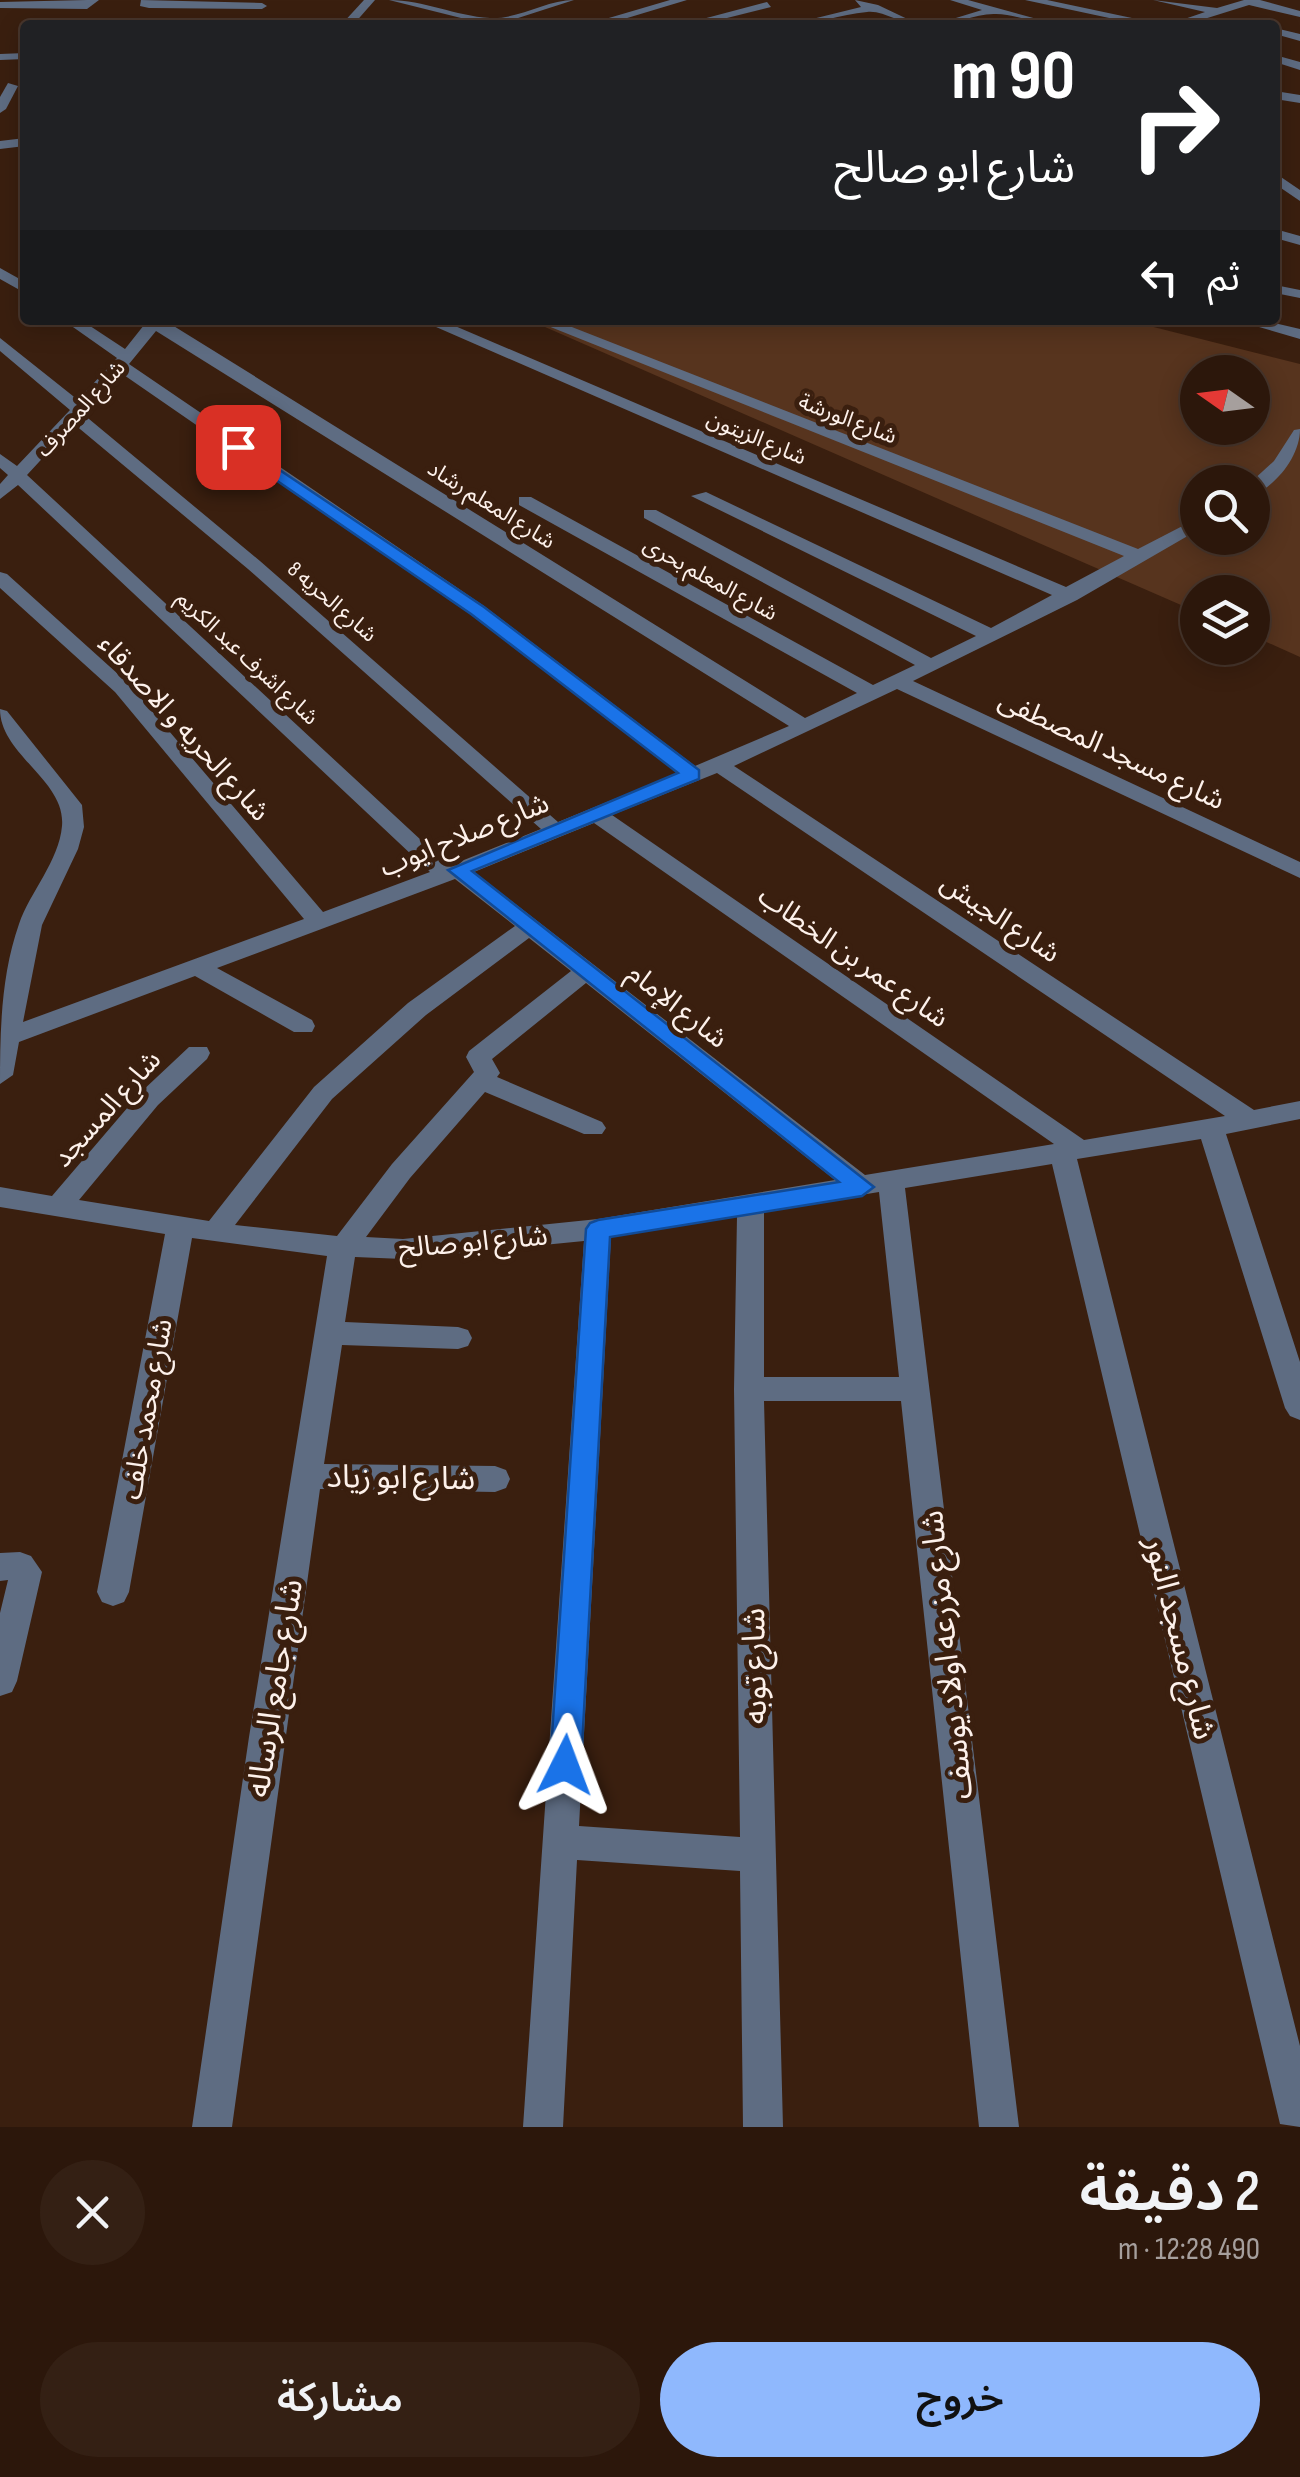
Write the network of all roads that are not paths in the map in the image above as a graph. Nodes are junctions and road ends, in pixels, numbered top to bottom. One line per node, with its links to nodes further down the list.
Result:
1 (146, 0): 12 (street)
2 (370, 0): 25 (street)
3 (394, 0): 13 (street)
4 (569, 0): 27 (street)
5 (682, 0): 28 (street)
6 (746, 0): 29 (street)
7 (955, 0): 20 (street)
8 (1030, 0): 33 (street)
9 (1158, 0): 22 (street)
10 (854, 1): 19 (street)
11 (1252, 1): 22 (street); 23 (street)
12 (162, 2): 15 (street)
13 (413, 2): 21 (street)
14 (92, 3): 16 (street)
15 (224, 3): 17 (street)
16 (0, 5)
17 (262, 6)
18 (464, 6): 21 (street)
19 (874, 7): 24 (street); 30 (street)
20 (996, 10): 31 (street); 32 (street)
21 (448, 12): 26 (street)
22 (1214, 12): 34 (street); 35 (street)
23 (1300, 14)
24 (795, 19)
25 (354, 20)
26 (483, 20)
27 (512, 20)
28 (609, 20)
29 (709, 20)
30 (902, 20)
31 (958, 20)
32 (1034, 20)
33 (1132, 20)
34 (1189, 20)
35 (1234, 20)
36 (12, 86): 37 (street)
37 (0, 109)
38 (4, 144): 39 (street)
39 (0, 163)
40 (1280, 181): 41 (street); 42 (street)
41 (1300, 182)
42 (1300, 197)
43 (77, 325): 51 (street)
44 (153, 325): 51 (street, شارع المصرف)
45 (160, 325): 70 (street, شارع المعلم رشاد)
46 (440, 325): 64 (street, شارع الزيتون)
47 (555, 325): 62 (street, شارع الورشة)
48 (1263, 325): 49 (street)
49 (1300, 334)
50 (0, 343): 52 (street, شارع الحريه 8)
51 (123, 361): 52 (street, شارع المصرف); 72 (street)
52 (77, 413): 56 (street, شارع المصرف); 74 (street, شارع الحريه 8)
53 (1298, 442): 55 (street)
54 (0, 459): 56 (street, شارع اشرف عبد الكريم)
55 (1270, 474)
56 (18, 476): 57 (street, شارع المصرف); 76 (street, شارع اشرف عبد الكريم)
57 (0, 494)
58 (700, 496): 65 (street)
59 (525, 500): 68 (street, شارع المعلم بحرى)
60 (650, 514): 66 (street)
61 (1180, 533): 62 (street, شارع صلاح ايوب)
62 (1138, 555): 64 (street, شارع صلاح ايوب)
63 (0, 578): 77 (street, شارع الحريه و الاصدقاء)
64 (1070, 596): 65 (street, شارع صلاح ايوب)
65 (991, 636): 66 (street, شارع صلاح ايوب)
66 (932, 666): 67 (street, شارع صلاح ايوب)
67 (898, 682): 68 (street, شارع صلاح ايوب); 75 (street, شارع مسجد المصطفى)
68 (874, 694): 70 (street, شارع صلاح ايوب)
69 (0, 715): 82 (street)
70 (804, 726): 71 (street, شارع صلاح ايوب)
71 (718, 764): 72 (street, شارع صلاح ايوب); 87 (street, شارع الجيش)
72 (692, 774): 73 (street, شارع صلاح ايوب)
73 (596, 814): 74 (street, شارع صلاح ايوب); 90 (street, شارع عمر بن الخطاب)
74 (555, 830): 76 (street, شارع صلاح ايوب)
75 (1300, 871)
76 (451, 872): 77 (street, شارع صلاح ايوب); 78 (street, شارع الإمام)
77 (319, 922): 79 (street, شارع صلاح ايوب)
78 (530, 926): 80 (street, شارع الإمام); 97 (street)
79 (197, 968): 81 (street); 82 (street, شارع صلاح ايوب)
80 (586, 971): 85 (street); 91 (street, شارع الإمام)
81 (303, 1026)
82 (8, 1036): 84 (street)
83 (198, 1053): 94 (street, شارع المسجد)
84 (0, 1075)
85 (480, 1080): 88 (street); 98 (street)
86 (1300, 1110): 87 (street, شارع ابو صالح)
87 (1250, 1120): 89 (street, شارع ابو صالح)
88 (592, 1128)
89 (1211, 1128): 90 (street, شارع ابو صالح); 103 (street)
90 (1070, 1150): 91 (street, شارع ابو صالح); 111 (street, شارع مسجد النور)
91 (877, 1185): 93 (street, شارع ابو صالح); 101 (street, شارع مزرعه اولاد يوسف)
92 (0, 1196): 94 (street, شارع ابو صالح)
93 (752, 1205): 96 (street, شارع ابو صالح); 102 (street, شارع توبه)
94 (59, 1206): 95 (street, شارع ابو صالح)
95 (180, 1226): 97 (street, شارع ابو صالح); 107 (street, شارع محمد خلف)
96 (598, 1229): 98 (street, شارع ابو صالح); 109 (street)
97 (214, 1232): 98 (street, شارع ابو صالح)
98 (342, 1250): 99 (street, شارع جامع الرساله)
99 (329, 1333): 100 (street); 104 (street, شارع جامع الرساله)
100 (458, 1338)
101 (917, 1388): 102 (street); 115 (street, شارع مزرعه اولاد يوسف)
102 (749, 1389): 110 (street, شارع توبه)
103 (1300, 1408)
104 (306, 1476): 105 (street, شارع ابو زياد); 112 (street, شارع جامع الرساله)
105 (495, 1479)
106 (13, 1570): 108 (street)
107 (113, 1592)
108 (0, 1680)
109 (560, 1842): 110 (street); 113 (street)
110 (757, 1854): 114 (street, شارع توبه)
111 (1300, 2124)
112 (212, 2127)
113 (543, 2127)
114 (763, 2127)
115 (999, 2127)

